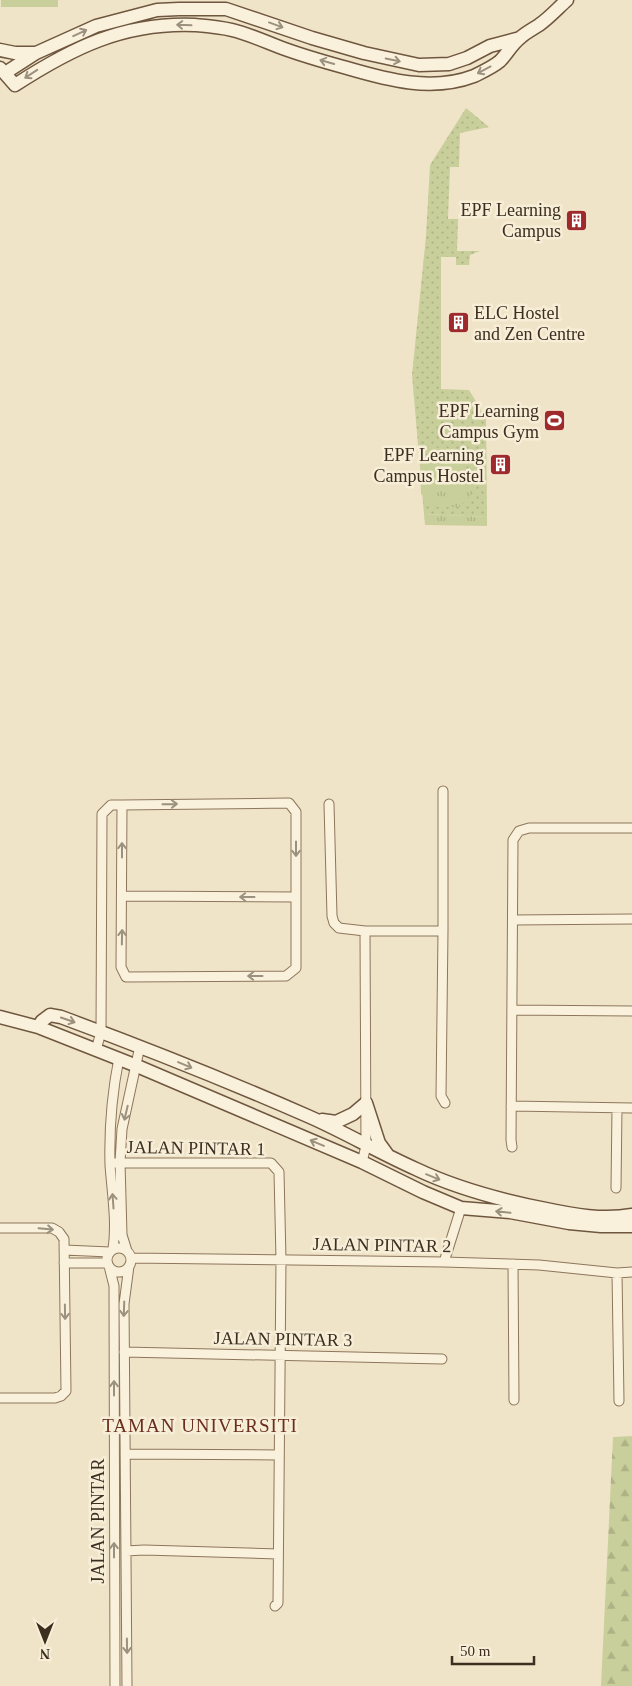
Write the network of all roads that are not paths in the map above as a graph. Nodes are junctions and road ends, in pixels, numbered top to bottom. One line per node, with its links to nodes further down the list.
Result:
1 (567, 0): 2 (street)
2 (520, 38): 4 (street, one-way to 2); 5 (street, one-way to 5)
3 (0, 50): 4 (street)
4 (36, 53): 5 (street)
5 (2, 70)
6 (443, 791): 15 (street)
7 (329, 804): 14 (street)
8 (122, 805): 10 (street, one-way to 8); 11 (street, one-way to 11); 20 (street)
9 (632, 828): 13 (street)
10 (122, 896): 11 (street, one-way to 10); 11 (street, one-way to 10)
11 (295, 897)
12 (632, 919): 13 (street)
13 (513, 920): 16 (street)
14 (365, 930): 15 (street); 26 (street)
15 (442, 934): 25 (street)
16 (512, 1010): 17 (street); 27 (street)
17 (632, 1011)
18 (0, 1017): 19 (street)
19 (38, 1027): 20 (street, one-way to 20); 22 (street)
20 (101, 1032): 21 (street); 22 (street)
21 (140, 1046): 24 (street); 30 (street, one-way to 30)
22 (96, 1050): 23 (street)
23 (118, 1058): 24 (street); 35 (street)
24 (137, 1066): 34 (street, one-way to 24); 35 (street, one-way to 35)
25 (445, 1103)
26 (366, 1104): 30 (street); 31 (street); 33 (street)
27 (511, 1106): 28 (street); 32 (street)
28 (617, 1108): 29 (street); 36 (street)
29 (632, 1108)
30 (312, 1118): 31 (street)
31 (366, 1146): 33 (street); 34 (street)
32 (512, 1147)
33 (389, 1157): 38 (street, one-way to 38)
34 (362, 1162): 37 (street)
35 (115, 1163): 42 (street, one-way to 35); 43 (street); 44 (street, JALAN PINTAR 1)
36 (616, 1188)
37 (461, 1208): 39 (street, one-way to 37); 45 (street)
38 (632, 1215)
39 (632, 1226)
40 (0, 1228): 41 (street, one-way to 41)
41 (64, 1250): 42 (street); 46 (street)
42 (111, 1250): 43 (street); 47 (street)
43 (129, 1259): 44 (street, JALAN PINTAR 2); 47 (street); 51 (street, one-way to 51)
44 (281, 1260): 45 (street, JALAN PINTAR 2); 52 (street)
45 (444, 1262): 48 (street, JALAN PINTAR 2)
46 (64, 1263): 47 (street); 54 (street, one-way to 54)
47 (108, 1264): 63 (street, JALAN PINTAR, one-way to 47)
48 (513, 1264): 50 (street, JALAN PINTAR 2); 55 (street)
49 (632, 1272): 50 (street, JALAN PINTAR 2)
50 (617, 1273): 56 (street)
51 (124, 1352): 52 (street, JALAN PINTAR 3); 57 (street)
52 (280, 1356): 53 (street, JALAN PINTAR 3); 58 (street)
53 (442, 1359)
54 (0, 1398)
55 (514, 1400)
56 (619, 1401)
57 (125, 1454): 58 (street); 59 (street)
58 (278, 1455): 60 (street)
59 (126, 1551): 60 (street); 61 (street)
60 (278, 1554): 62 (street)
61 (126, 1594): 63 (street); 65 (street, one-way to 65)
62 (275, 1606)
63 (114, 1626): 64 (street, JALAN PINTAR)
64 (115, 1686)
65 (127, 1686)

